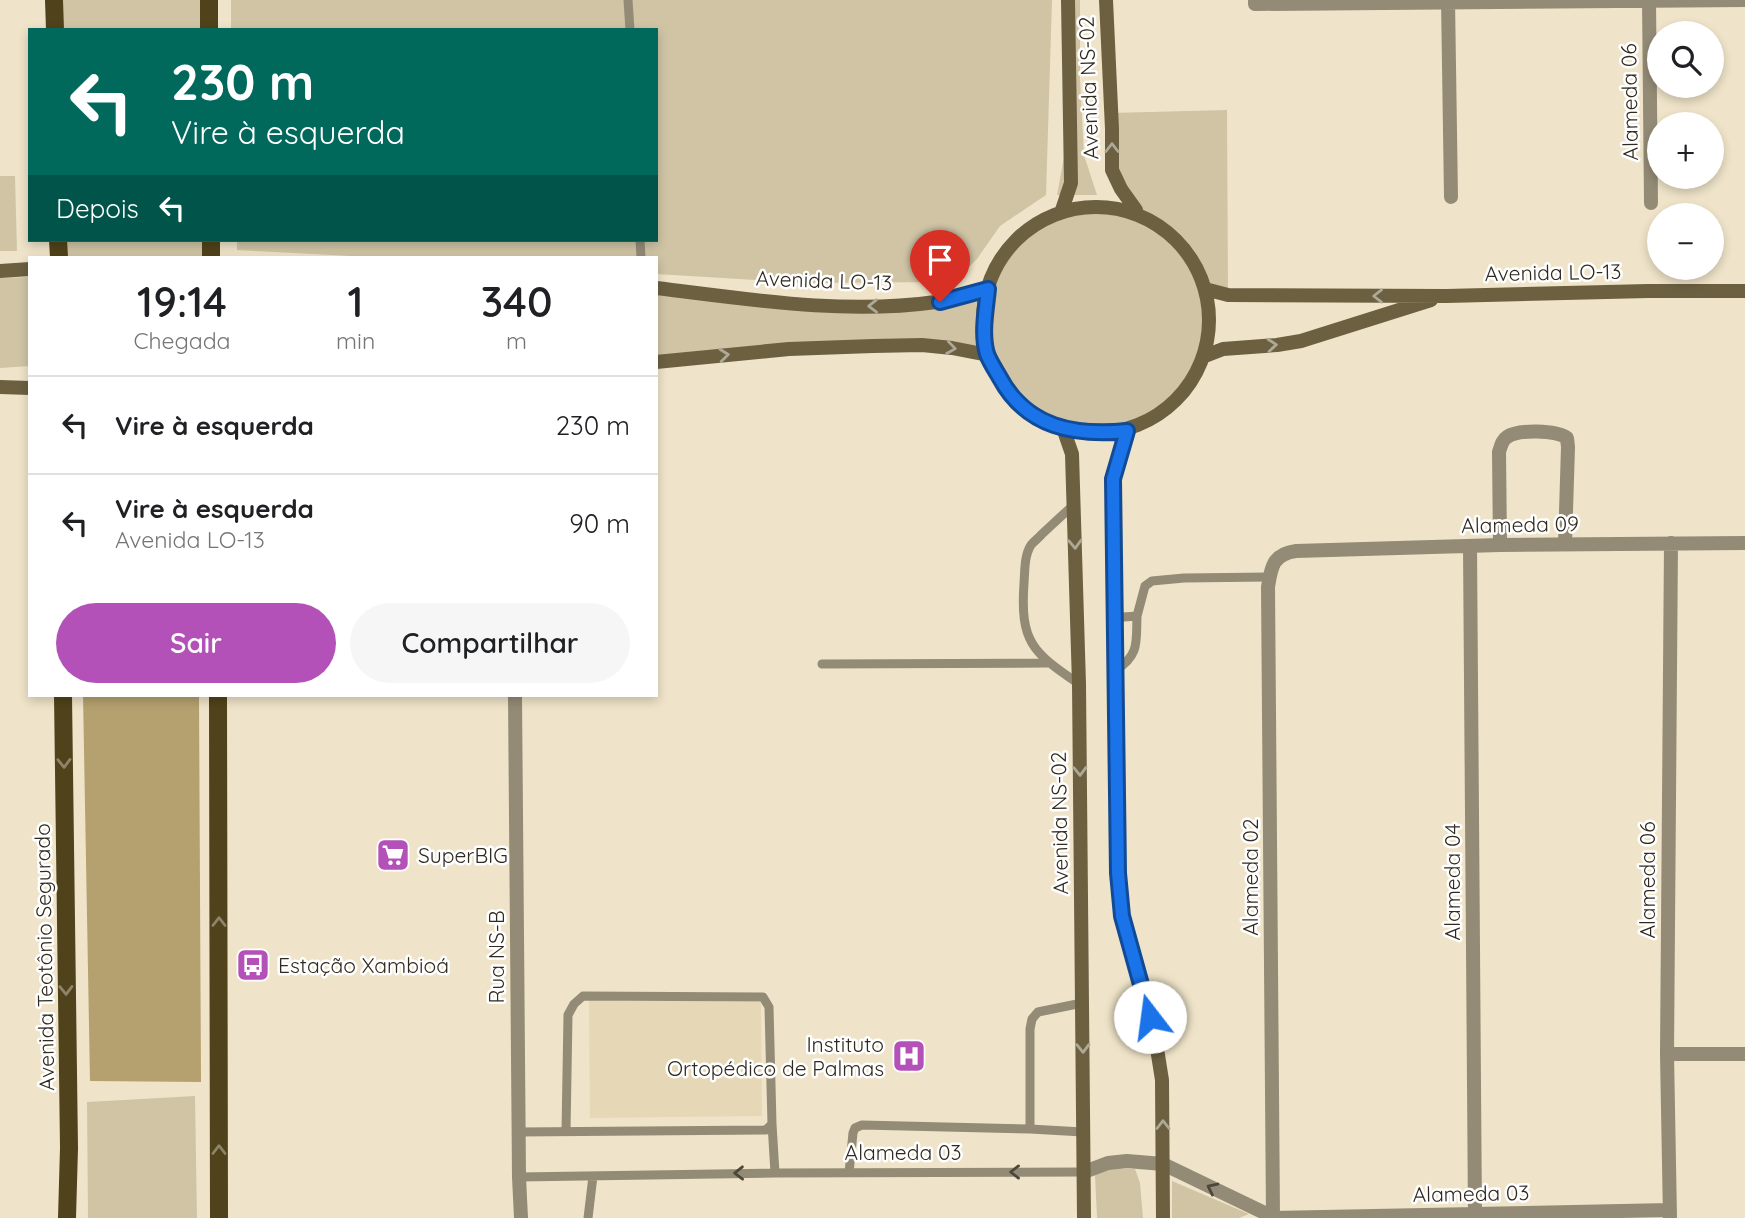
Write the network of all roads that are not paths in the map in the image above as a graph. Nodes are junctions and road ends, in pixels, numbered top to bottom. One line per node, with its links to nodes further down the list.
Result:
1 (54, 0): 10 (main road)
2 (209, 0): 11 (main road)
3 (628, 0): 12 (lane)
4 (1068, 0): 15 (street, Avenida NS-02)
5 (1106, 0): 16 (street, Avenida NS-02, one-way to 5)
6 (1648, 0): 7 (street); 8 (street); 14 (street, Alameda 06)
7 (1745, 0)
8 (1448, 1): 9 (street); 13 (street)
9 (1255, 2)
10 (55, 28)
11 (209, 28)
12 (630, 28)
13 (1451, 197)
14 (1651, 202)
15 (1062, 210): 16 (street); 20 (street)
16 (1136, 210): 21 (street)
17 (28, 269): 18 (street)
18 (0, 271)
19 (658, 288): 20 (street, Avenida LO-13, one-way to 19)
20 (988, 289): 24 (street)
21 (1205, 289): 23 (street, Avenida LO-13, one-way to 21); 25 (street)
22 (1745, 291): 23 (street, Avenida LO-13)
23 (1446, 296): 25 (street, Avenida LO-13, one-way to 23)
24 (988, 355): 26 (street, one-way to 24); 29 (street)
25 (1205, 356): 30 (street)
26 (658, 362)
27 (0, 387): 28 (street)
28 (28, 388)
29 (1063, 428): 30 (street); 31 (street, Avenida NS-02)
30 (1127, 431): 38 (street)
31 (1074, 505): 40 (lane); 43 (street, Avenida NS-02, one-way to 43)
32 (1671, 543): 33 (street, Alameda 09); 34 (street, Alameda 09); 48 (street, Alameda 06)
33 (1745, 543)
34 (1564, 544): 36 (street, Alameda 09); 36 (street)
35 (1470, 545): 36 (street, Alameda 09); 37 (street, Alameda 09); 62 (street, Alameda 04)
36 (1500, 545)
37 (1269, 577): 39 (lane); 69 (street, Alameda 02)
38 (1115, 615): 39 (lane); 42 (street)
39 (1137, 615): 42 (lane)
40 (1048, 663): 41 (lane); 43 (lane)
41 (822, 664)
42 (1116, 670): 55 (street, one-way to 42)
43 (1079, 684): 47 (street, Avenida NS-02, one-way to 47)
44 (63, 697): 63 (main road, Avenida Teotônio Segurado, one-way to 63)
45 (218, 697): 64 (main road, one-way to 45)
46 (515, 697): 53 (street, Rua NS-B)
47 (1082, 1003): 51 (lane); 54 (street, Avenida NS-02, one-way to 54)
48 (1667, 1054): 49 (street); 61 (street, Alameda 06)
49 (1745, 1054)
50 (772, 1124): 52 (lane); 52 (lane); 57 (lane)
51 (1030, 1129): 54 (lane); 58 (lane)
52 (566, 1131): 53 (lane)
53 (519, 1132): 60 (street, Rua NS-B)
54 (1083, 1132): 56 (street, Avenida NS-02)
55 (1163, 1164): 56 (street, Alameda 03); 68 (street); 69 (street, Alameda 03, one-way to 55)
56 (1084, 1172): 58 (lane, Alameda 03, one-way to 58); 67 (street, Avenida NS-02)
57 (775, 1173): 58 (lane, Alameda 03); 59 (lane, Alameda 03, one-way to 59)
58 (849, 1173)
59 (593, 1176): 60 (lane, Alameda 03); 66 (lane)
60 (519, 1177): 65 (street, Rua NS-B)
61 (1670, 1214): 62 (street, Alameda 03)
62 (1475, 1216): 69 (street, Alameda 03)
63 (67, 1218)
64 (219, 1218)
65 (521, 1218)
66 (588, 1218)
67 (1084, 1218)
68 (1163, 1218)
69 (1273, 1218)

